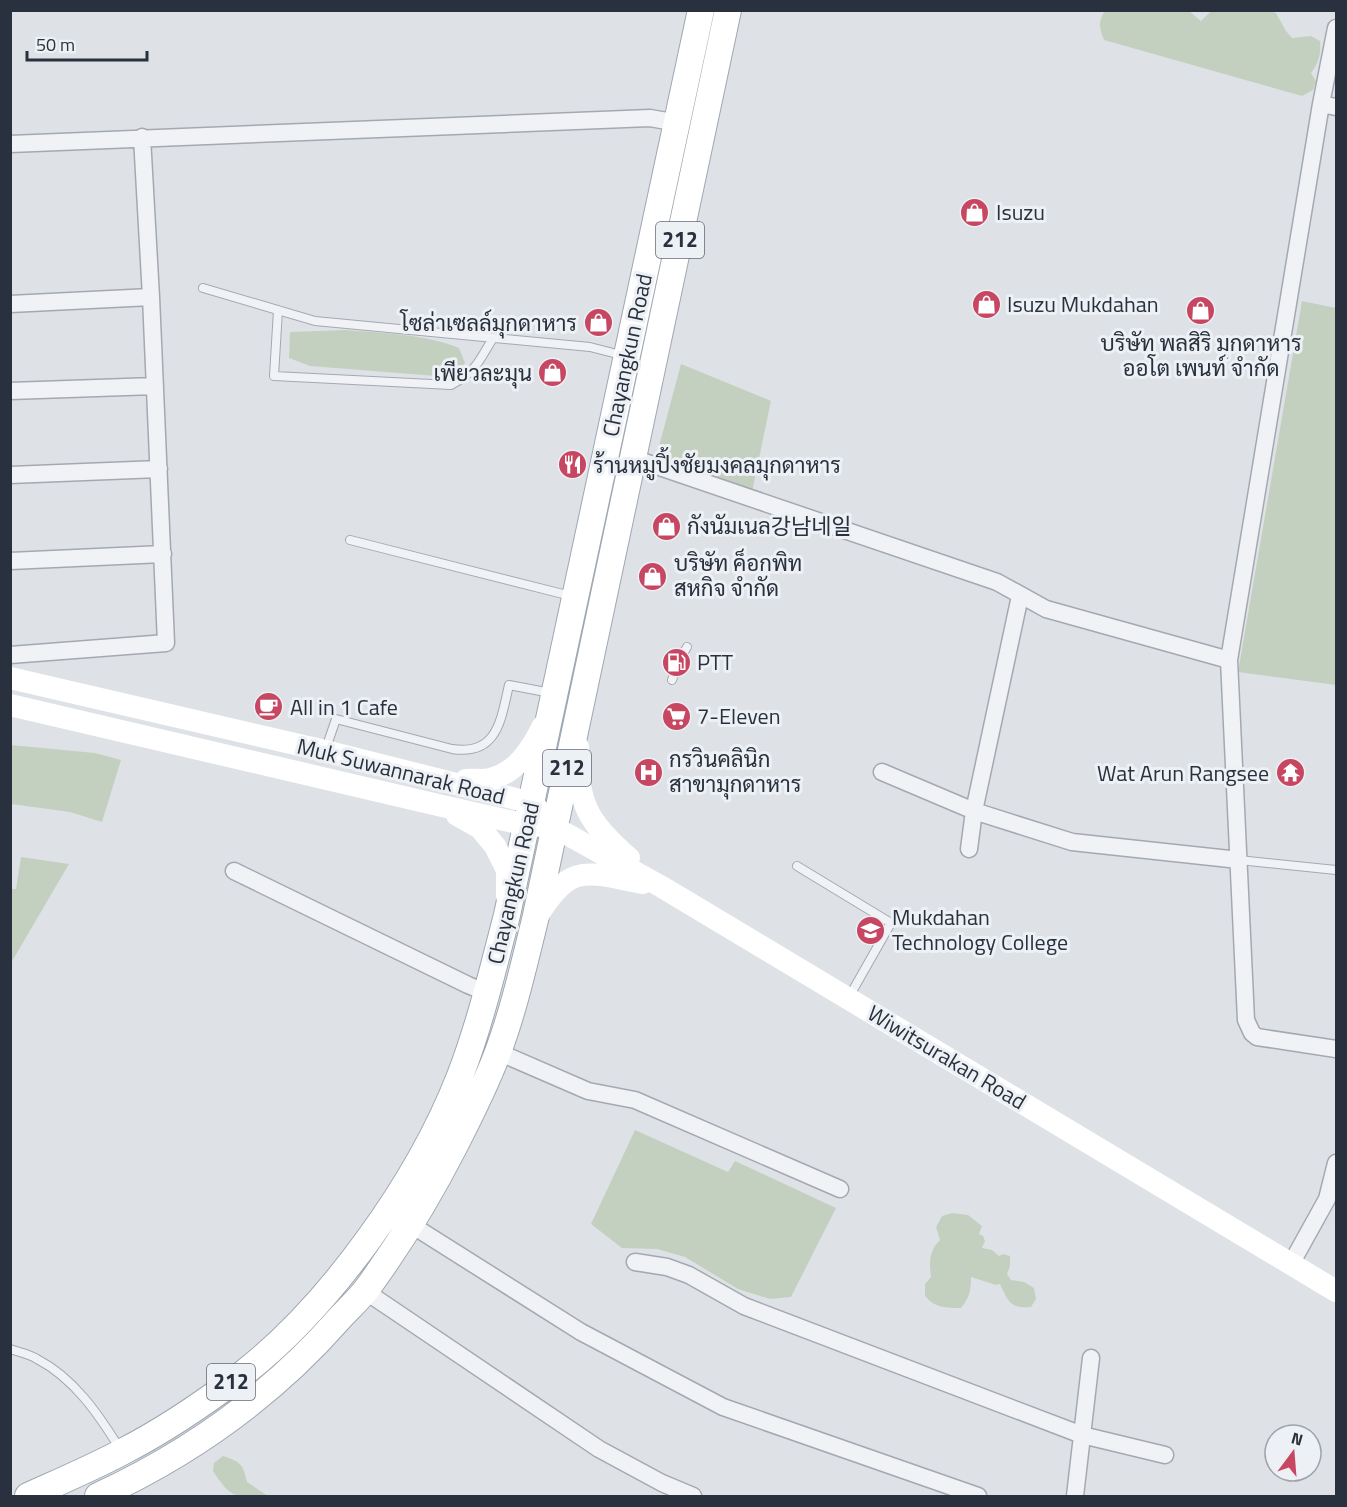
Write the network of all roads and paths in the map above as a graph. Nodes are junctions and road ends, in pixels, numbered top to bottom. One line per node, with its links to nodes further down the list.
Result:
1 (701, 10): 5 (main road, Chayangkun Road / 212)
2 (728, 10): 16 (main road, Chayangkun Road / 212)
3 (1336, 28): 4 (street)
4 (1329, 105): 25 (street)
5 (678, 123): 6 (street); 13 (main road, Chayangkun Road / 212)
6 (142, 137): 7 (street); 9 (street)
7 (10, 144)
8 (203, 288): 11 (lane)
9 (151, 297): 10 (street); 14 (street)
10 (10, 304)
11 (278, 310): 12 (lane); 12 (lane)
12 (493, 338): 13 (lane)
13 (627, 356): 23 (main road, Chayangkun Road / 212)
14 (155, 386): 15 (street); 17 (street)
15 (10, 391)
16 (633, 459): 22 (street); 29 (main road, Chayangkun Road / 212)
17 (159, 469): 18 (street); 20 (street)
18 (10, 475)
19 (350, 540): 23 (lane)
20 (163, 554): 21 (street); 24 (street)
21 (10, 561)
22 (1020, 596): 25 (street); 36 (street)
23 (575, 597): 27 (main road, Chayangkun Road / 212)
24 (10, 655)
25 (1229, 660): 40 (street)
26 (10, 678): 30 (main road, Muk Suwannarak Road)
27 (553, 700): 32 (lane); 34 (main road); 37 (main road, Chayangkun Road / 212)
28 (10, 705): 31 (main road, Muk Suwannarak Road)
29 (579, 709): 38 (main road, Chayangkun Road / 212); 44 (main road)
30 (156, 712): 31 (main road); 32 (main road, Muk Suwannarak Road)
31 (149, 738): 35 (main road, Muk Suwannarak Road)
32 (325, 751): 34 (main road, Muk Suwannarak Road)
33 (882, 772): 36 (street)
34 (441, 780): 37 (main road, Muk Suwannarak Road)
35 (438, 805): 37 (main road, Muk Suwannarak Road); 45 (main road)
36 (974, 811): 39 (street); 40 (street)
37 (530, 814): 38 (main road, Muk Suwannarak Road); 45 (main road, Chayangkun Road / 212)
38 (554, 827): 44 (main road, Wiwitsurakan Road); 46 (main road, Chayangkun Road / 212)
39 (969, 849)
40 (1239, 860): 42 (lane); 49 (street)
41 (797, 866): 48 (lane)
42 (1336, 870)
43 (234, 871): 47 (street)
44 (662, 887): 46 (main road); 48 (main road, Wiwitsurakan Road)
45 (507, 915): 47 (main road, Chayangkun Road / 212)
46 (535, 920): 50 (main road, Chayangkun Road / 212)
47 (487, 993): 61 (main road, Chayangkun Road / 212)
48 (849, 999): 55 (main road, Wiwitsurakan Road)
49 (1336, 1049)
50 (498, 1052): 52 (street); 53 (main road, Chayangkun Road / 212)
51 (1336, 1163): 55 (street)
52 (840, 1189)
53 (410, 1224): 56 (main road, Chayangkun Road / 212); 66 (street)
54 (635, 1262): 60 (street)
55 (1291, 1264): 57 (main road, Wiwitsurakan Road)
56 (365, 1291): 64 (main road, Chayangkun Road / 212); 65 (street)
57 (1336, 1291)
58 (10, 1349): 61 (lane)
59 (1091, 1358): 60 (street)
60 (1082, 1435): 62 (street); 67 (street)
61 (122, 1452): 63 (main road, Chayangkun Road / 212)
62 (1165, 1455)
63 (28, 1497)
64 (98, 1497)
65 (693, 1497)
66 (978, 1497)
67 (1075, 1497)

